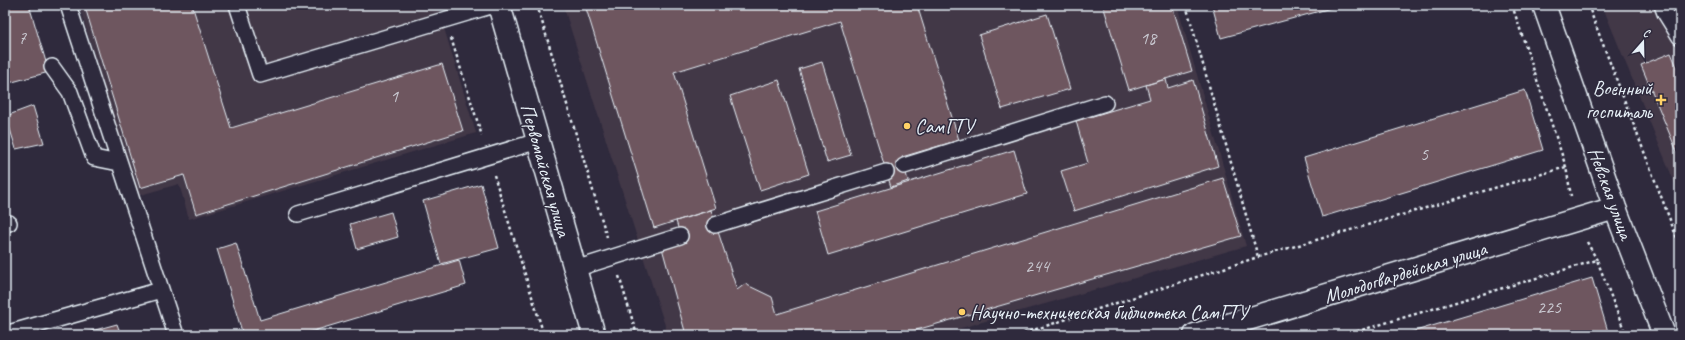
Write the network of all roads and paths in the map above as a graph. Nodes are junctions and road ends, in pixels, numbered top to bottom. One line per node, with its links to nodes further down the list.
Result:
1 (68, 5): 15 (lane)
2 (238, 5): 3 (lane)
3 (494, 5)
4 (498, 5): 14 (street, Первомайская улица)
5 (538, 5): 23 (path)
6 (1186, 5): 24 (path)
7 (1512, 5): 24 (path)
8 (1544, 5): 18 (street, Невская улица)
9 (1588, 5): 22 (path)
10 (1662, 5): 11 (lane)
11 (1680, 37)
12 (52, 67): 15 (lane)
13 (1105, 103): 16 (lane)
14 (538, 141): 19 (lane); 25 (street, Первомайская улица)
15 (119, 163): 26 (lane)
16 (904, 166)
17 (886, 172): 20 (lane)
18 (1615, 208): 32 (street, Молодогвардейская улица); 35 (street, Невская улица)
19 (298, 214)
20 (715, 225)
21 (680, 236): 23 (lane)
22 (1680, 246)
23 (613, 257): 25 (lane); 30 (path)
24 (1258, 257): 31 (path)
25 (575, 269): 29 (street, Первомайская улица)
26 (161, 290): 27 (lane); 28 (lane)
27 (5, 334)
28 (176, 335)
29 (594, 335)
30 (637, 335)
31 (1018, 335)
32 (1195, 335)
33 (1345, 335): 34 (path)
34 (1626, 335)
35 (1664, 335)

